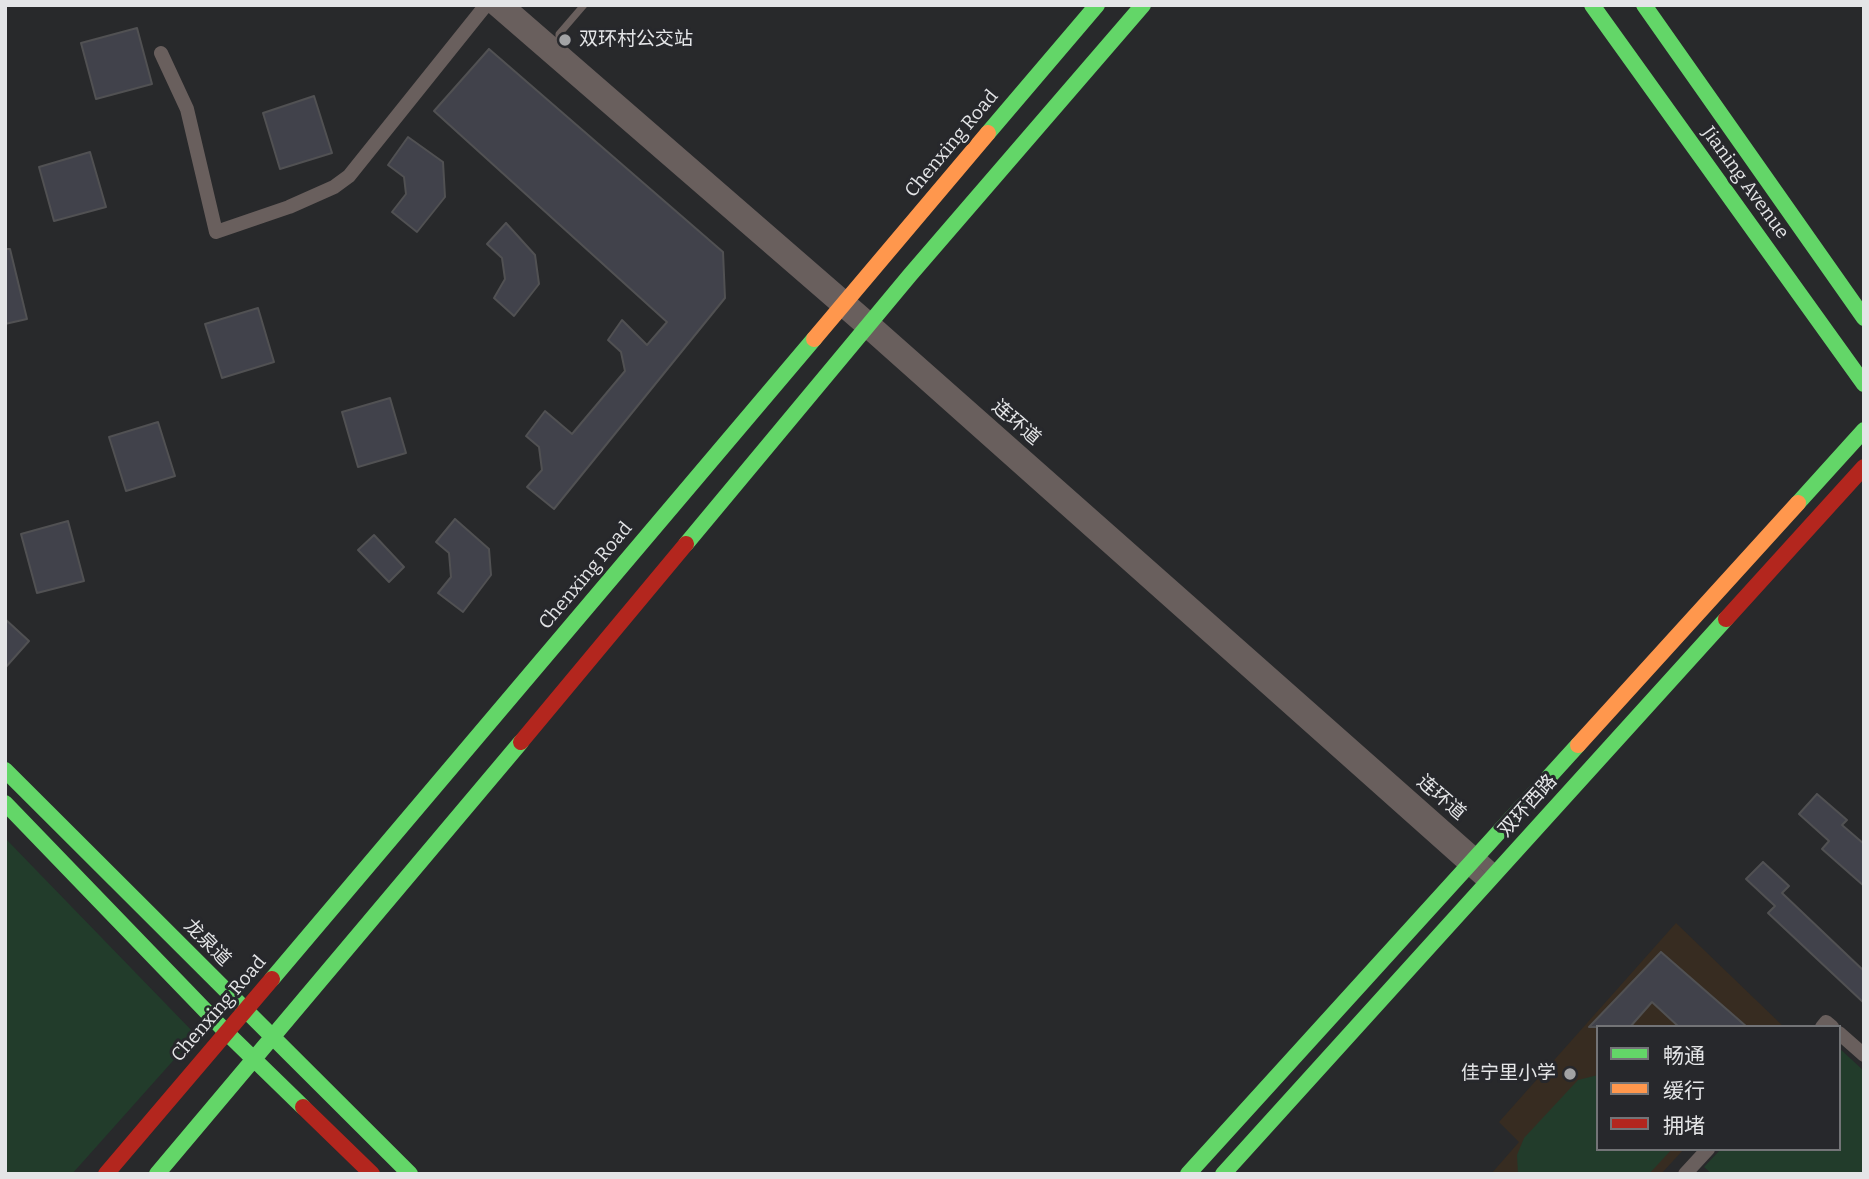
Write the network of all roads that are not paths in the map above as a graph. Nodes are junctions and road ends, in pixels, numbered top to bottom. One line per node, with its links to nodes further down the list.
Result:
1 (488, 5): 9 (street); 10 (street)
2 (508, 5): 8 (street, 连环道)
3 (584, 5): 8 (lane)
4 (1097, 5): 10 (main road, Chenxing Road)
5 (1143, 5): 12 (main road)
6 (1592, 5): 13 (main road, Jianing Avenue)
7 (1644, 5): 11 (main road, Jianing Avenue)
8 (560, 51): 10 (street, 连环道)
9 (161, 53)
10 (844, 304): 12 (street, 连环道); 20 (main road, Chenxing Road)
11 (1864, 318)
12 (868, 325): 18 (street, 连环道); 23 (main road)
13 (1864, 384)
14 (1864, 430): 18 (main road)
15 (1864, 467): 19 (main road, 双环西路)
16 (5, 770): 20 (main road, 龙泉道)
17 (5, 803): 21 (main road)
18 (1470, 859): 19 (street, 连环道); 32 (main road)
19 (1491, 878): 33 (main road, 双环西路)
20 (246, 1011): 21 (main road, Chenxing Road); 23 (main road, 龙泉道)
21 (227, 1033): 25 (main road); 28 (main road, Chenxing Road)
22 (1841, 1035): 24 (street)
23 (274, 1038): 25 (main road); 31 (main road, 龙泉道)
24 (1864, 1055)
25 (256, 1060): 29 (main road); 30 (main road)
26 (1706, 1151): 27 (street)
27 (1689, 1172)
28 (106, 1174)
29 (157, 1174)
30 (372, 1174)
31 (410, 1174)
32 (1188, 1174)
33 (1223, 1174)

